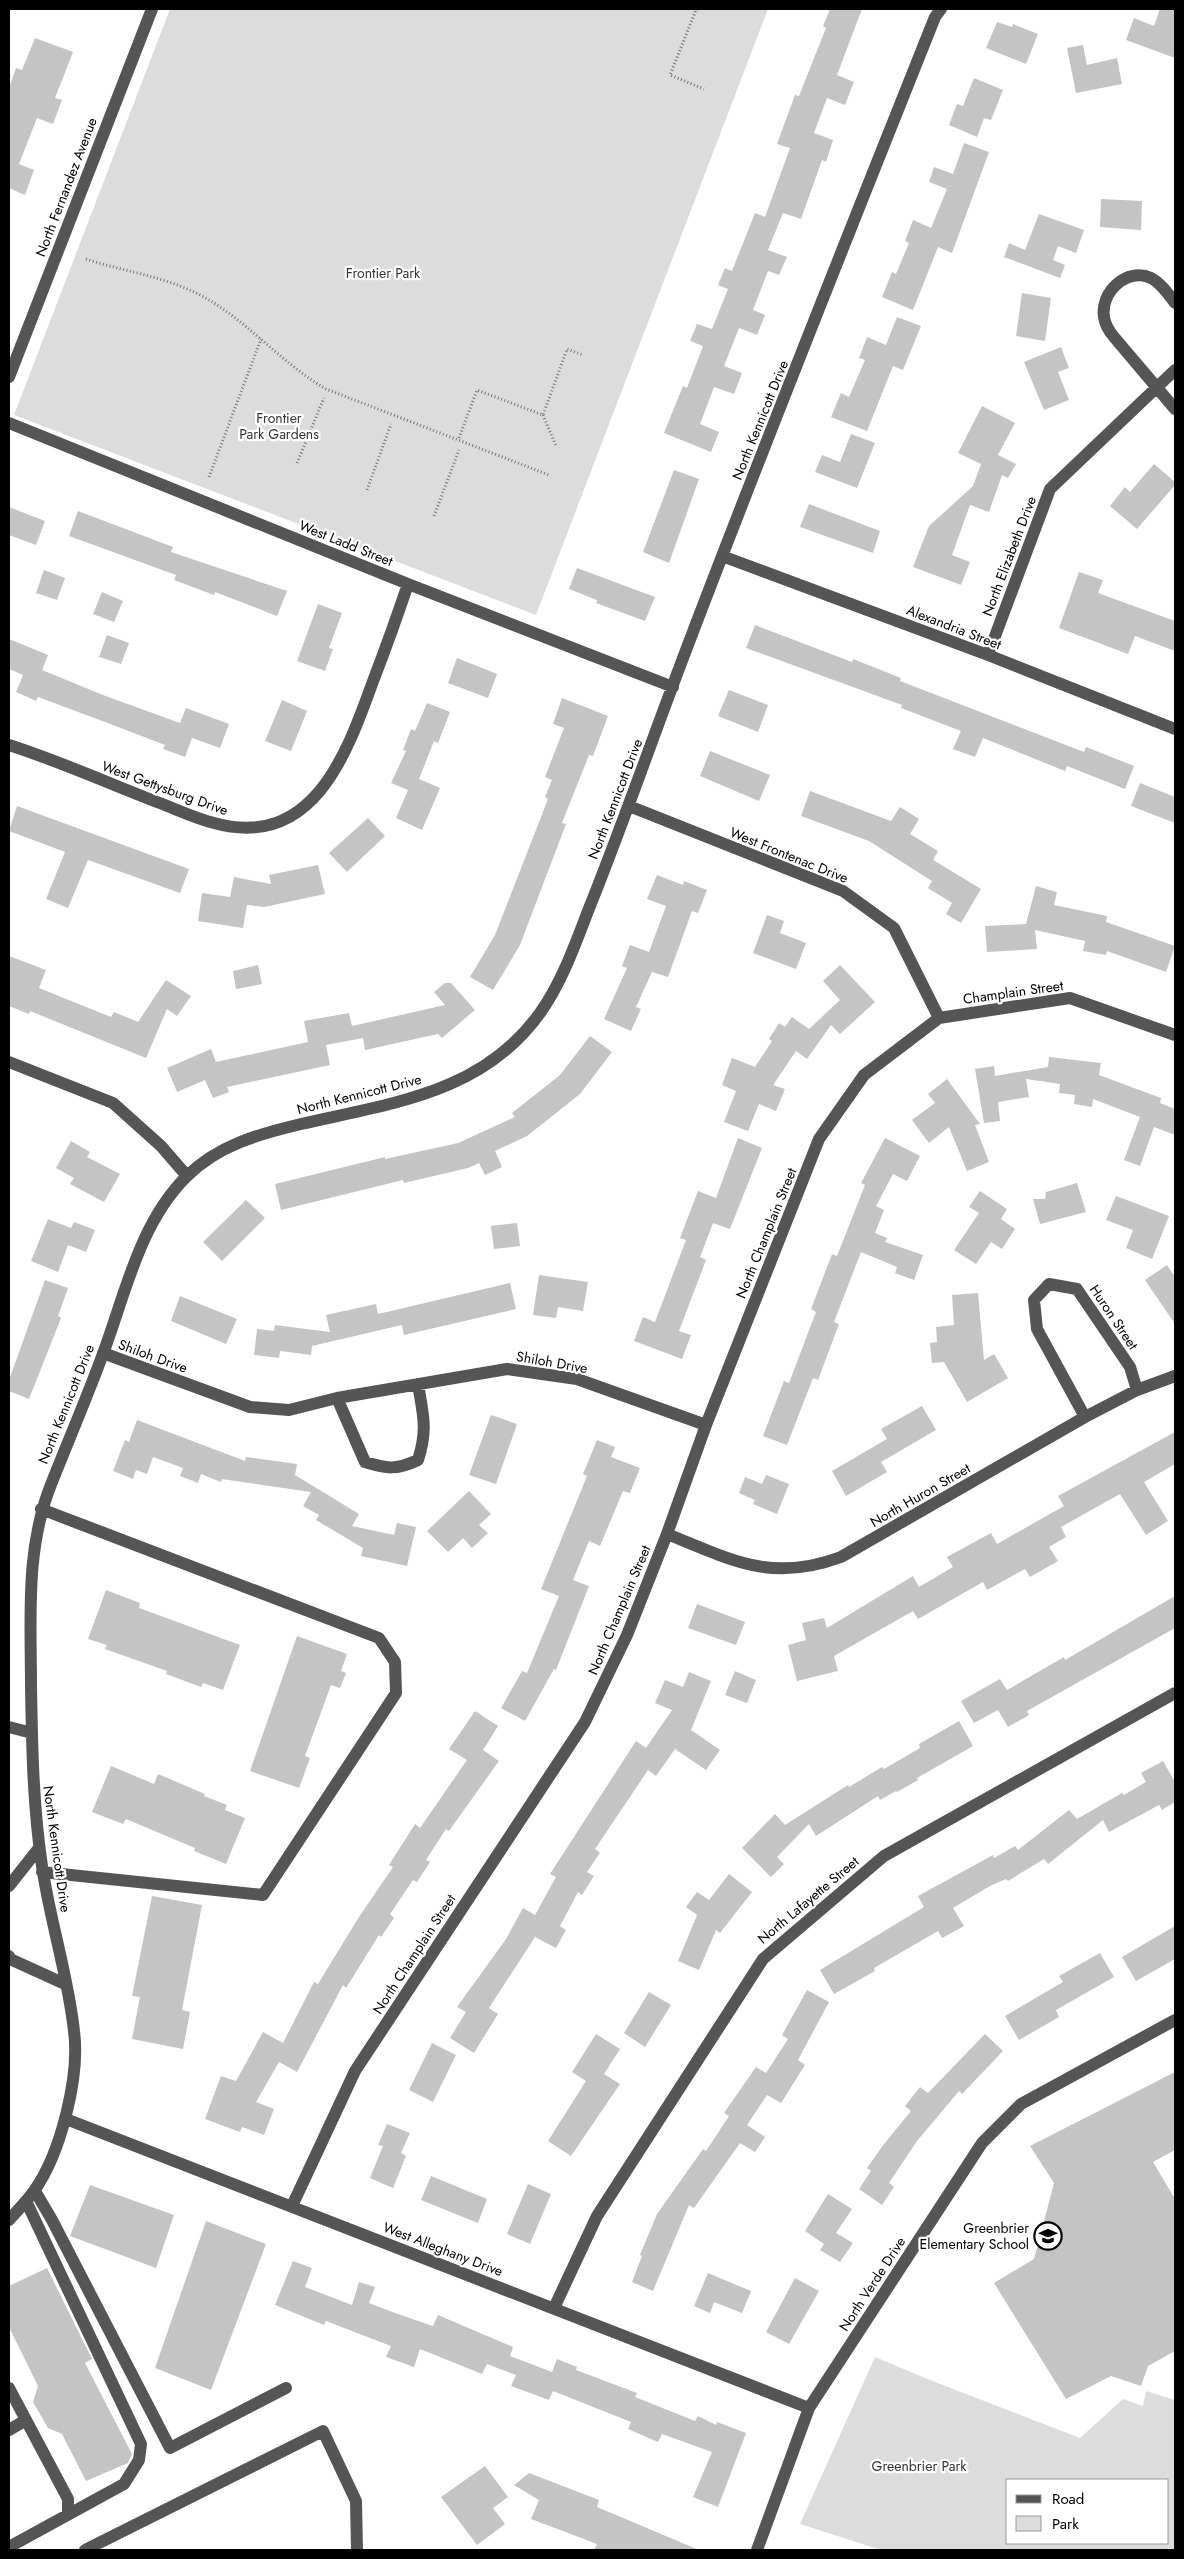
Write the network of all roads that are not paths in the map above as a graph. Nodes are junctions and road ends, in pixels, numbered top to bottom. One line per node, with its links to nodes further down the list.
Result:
1 (152, 9): 5 (street, North Fernandez Avenue)
2 (941, 9): 9 (street, North Kennicott Drive)
3 (1175, 304): 6 (street)
4 (1175, 370): 6 (street, North Elizabeth Drive)
5 (9, 377)
6 (1157, 388): 7 (street); 11 (street, North Elizabeth Drive)
7 (1175, 409)
8 (9, 424): 10 (street, West Ladd Street)
9 (722, 556): 11 (street, Alexandria Street); 12 (street, North Kennicott Drive)
10 (408, 584): 12 (street, West Ladd Street); 14 (street, West Gettysburg Drive)
11 (988, 655): 13 (street, Alexandria Street)
12 (673, 686): 15 (street, North Kennicott Drive)
13 (1175, 729)
14 (9, 745)
15 (629, 806): 16 (street, West Frontenac Drive); 19 (street, North Kennicott Drive)
16 (939, 1018): 17 (street, Champlain Street); 26 (street, North Champlain Street)
17 (1175, 1035)
18 (9, 1062): 19 (street)
19 (187, 1176): 20 (street, North Kennicott Drive)
20 (103, 1353): 24 (street, Shiloh Drive); 27 (street, North Kennicott Drive)
21 (1175, 1376): 23 (street, North Huron Street)
22 (418, 1384): 24 (street, Shiloh Drive); 24 (street); 26 (street, Shiloh Drive)
23 (1137, 1390): 25 (street, North Huron Street); 25 (street, Huron Street)
24 (337, 1398)
25 (1085, 1417): 28 (street, North Huron Street)
26 (706, 1425): 28 (street, North Champlain Street)
27 (41, 1509): 31 (street, North Kennicott Drive); 33 (street)
28 (667, 1534): 41 (street, North Champlain Street)
29 (1175, 1693): 43 (street, North Lafayette Street)
30 (9, 1727): 31 (street)
31 (32, 1732): 32 (street, North Kennicott Drive)
32 (39, 1848): 33 (street, North Kennicott Drive); 34 (street)
33 (42, 1872): 36 (street, North Kennicott Drive)
34 (9, 1886)
35 (9, 1956): 36 (street)
36 (65, 1984): 38 (street, North Kennicott Drive)
37 (1175, 2020): 46 (street, North Verde Drive)
38 (66, 2119): 39 (street, North Kennicott Drive); 41 (street, West Alleghany Drive)
39 (35, 2190): 40 (street, North Kennicott Drive); 45 (street)
40 (26, 2200): 42 (street, North Kennicott Drive); 49 (street)
41 (292, 2206): 43 (street, West Alleghany Drive)
42 (9, 2220)
43 (554, 2308): 46 (street, West Alleghany Drive)
44 (9, 2388): 47 (street)
45 (286, 2388)
46 (809, 2408): 53 (street, North Verde Drive)
47 (26, 2420): 48 (street); 49 (street)
48 (9, 2430)
49 (68, 2513): 50 (street)
50 (9, 2547)
51 (85, 2550): 52 (street)
52 (357, 2550)
53 (757, 2550)

